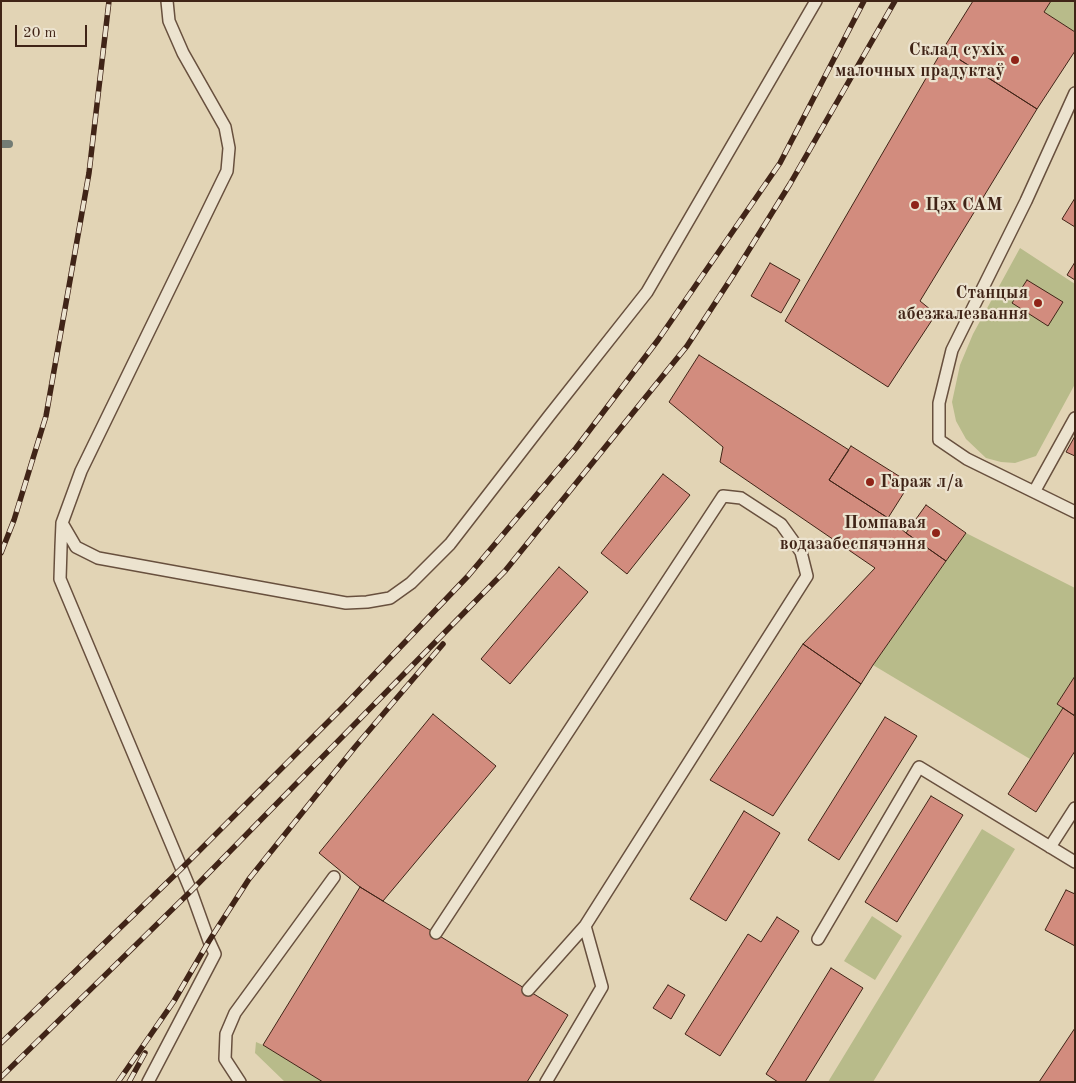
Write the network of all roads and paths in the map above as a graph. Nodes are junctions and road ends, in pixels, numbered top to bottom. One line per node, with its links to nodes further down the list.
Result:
1 (167, 1): 7 (lane)
2 (816, 1): 7 (lane)
3 (1075, 94): 5 (lane)
4 (1075, 418): 5 (lane)
5 (1034, 492): 6 (lane)
6 (1075, 512)
7 (62, 523): 16 (lane)
8 (1075, 808): 9 (lane)
9 (1050, 847): 10 (lane); 14 (lane)
10 (1075, 862)
11 (334, 877): 17 (lane)
12 (584, 926): 13 (lane); 15 (lane); 18 (lane)
13 (436, 933)
14 (818, 939)
15 (528, 990)
16 (148, 1082)
17 (240, 1082)
18 (546, 1082)

